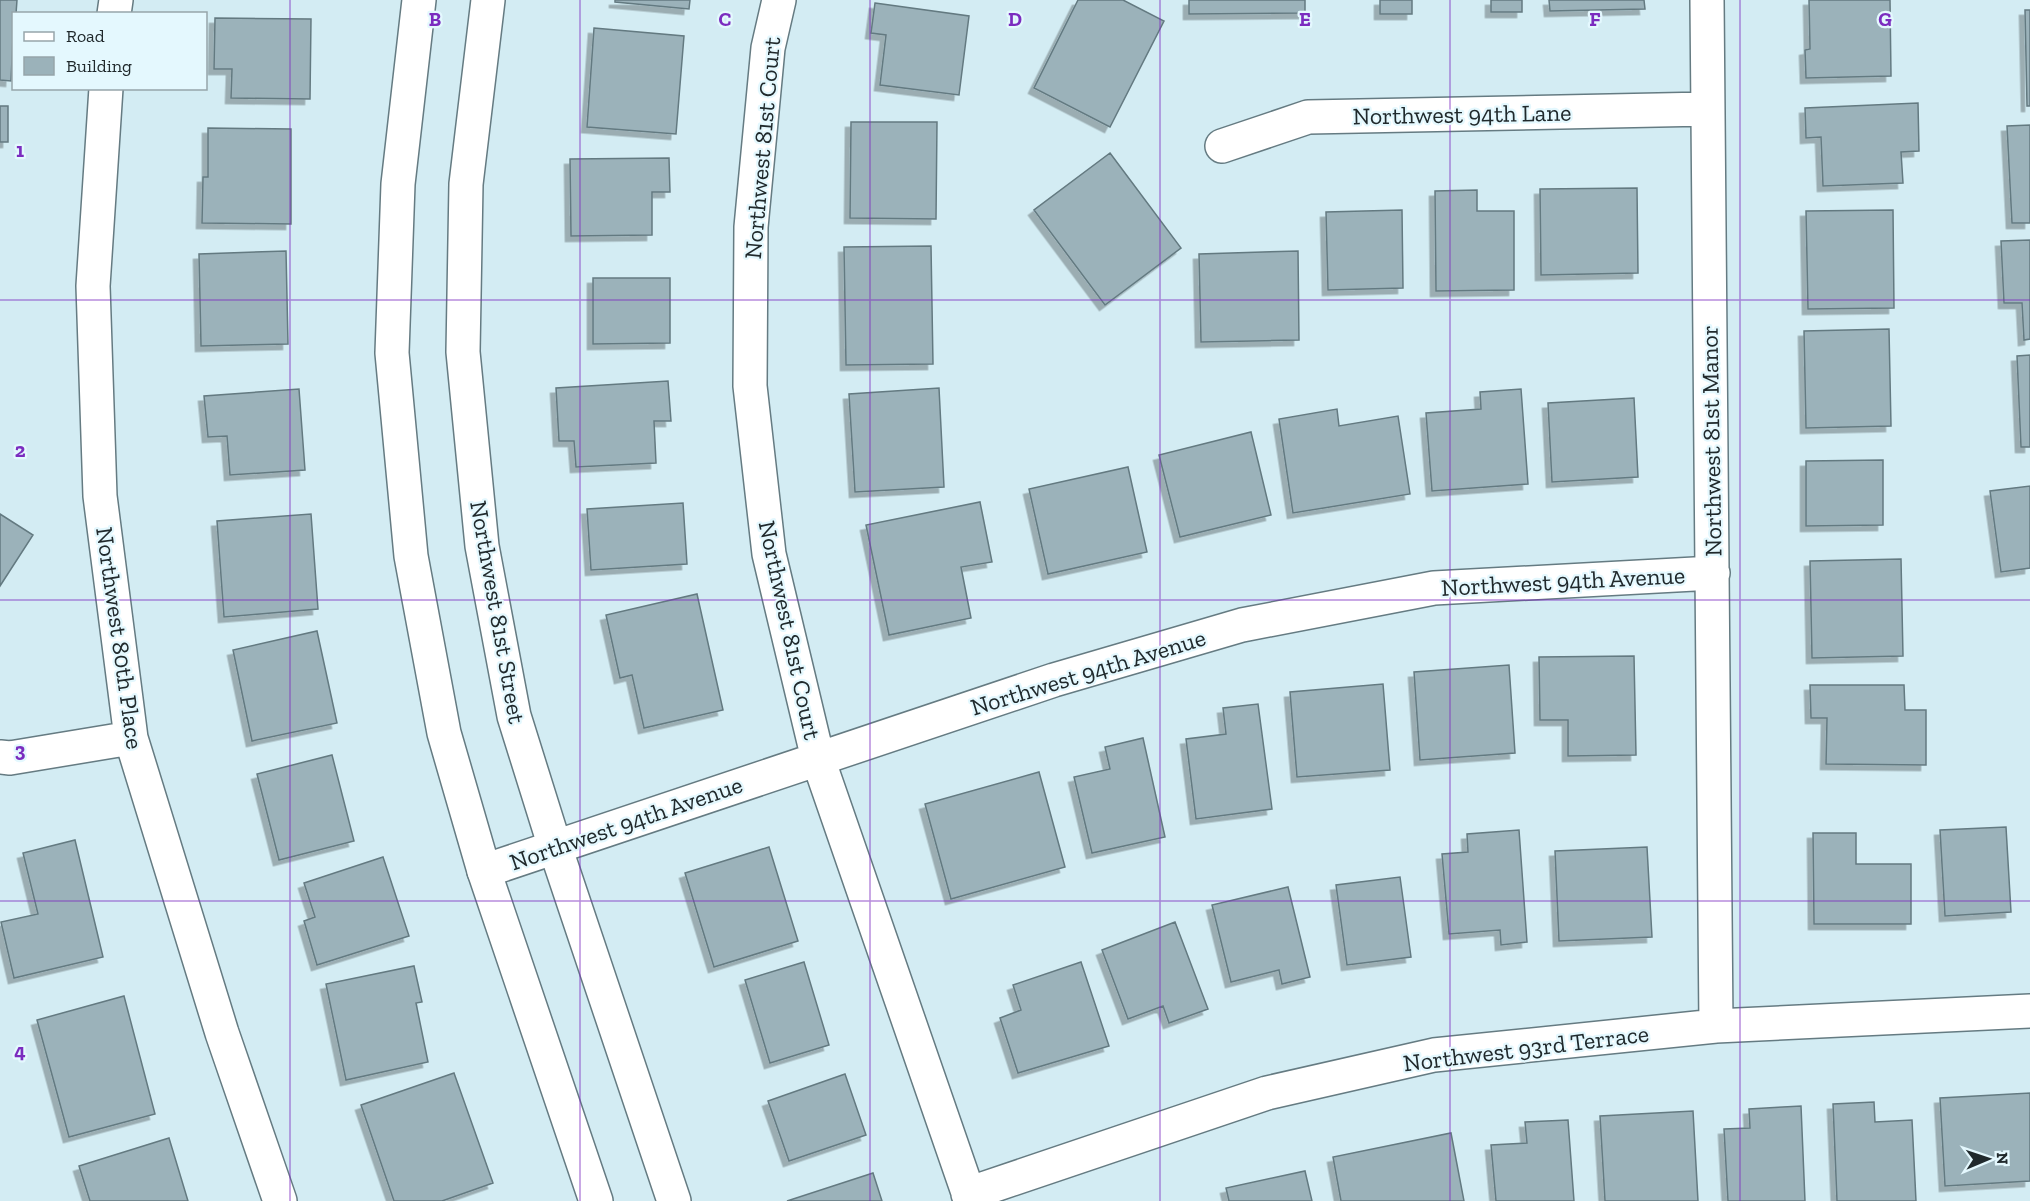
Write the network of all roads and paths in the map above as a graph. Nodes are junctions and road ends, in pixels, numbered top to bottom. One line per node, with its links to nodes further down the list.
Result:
1 (419, 0): 13 (street)
2 (488, 0): 12 (street, Northwest 81st Street)
3 (779, 0): 11 (street, Northwest 81st Court)
4 (1707, 0): 6 (street, Northwest 81st Manor)
5 (106, 90): 9 (street, Northwest 80th Place)
6 (1707, 109): 7 (street, Northwest 94th Lane); 8 (street, Northwest 81st Manor)
7 (1222, 146)
8 (1713, 573): 11 (street, Northwest 94th Avenue); 15 (street, Northwest 81st Manor)
9 (131, 738): 10 (street); 17 (street, Northwest 80th Place)
10 (0, 758)
11 (818, 759): 12 (street, Northwest 94th Avenue); 16 (street, Northwest 81st Court)
12 (555, 847): 13 (street, Northwest 94th Avenue); 19 (street, Northwest 81st Street)
13 (484, 871): 18 (street)
14 (2030, 1011): 15 (street, Northwest 93rd Terrace)
15 (1716, 1026): 16 (street, Northwest 93rd Terrace)
16 (970, 1198)
17 (280, 1201)
18 (596, 1201)
19 (674, 1201)

